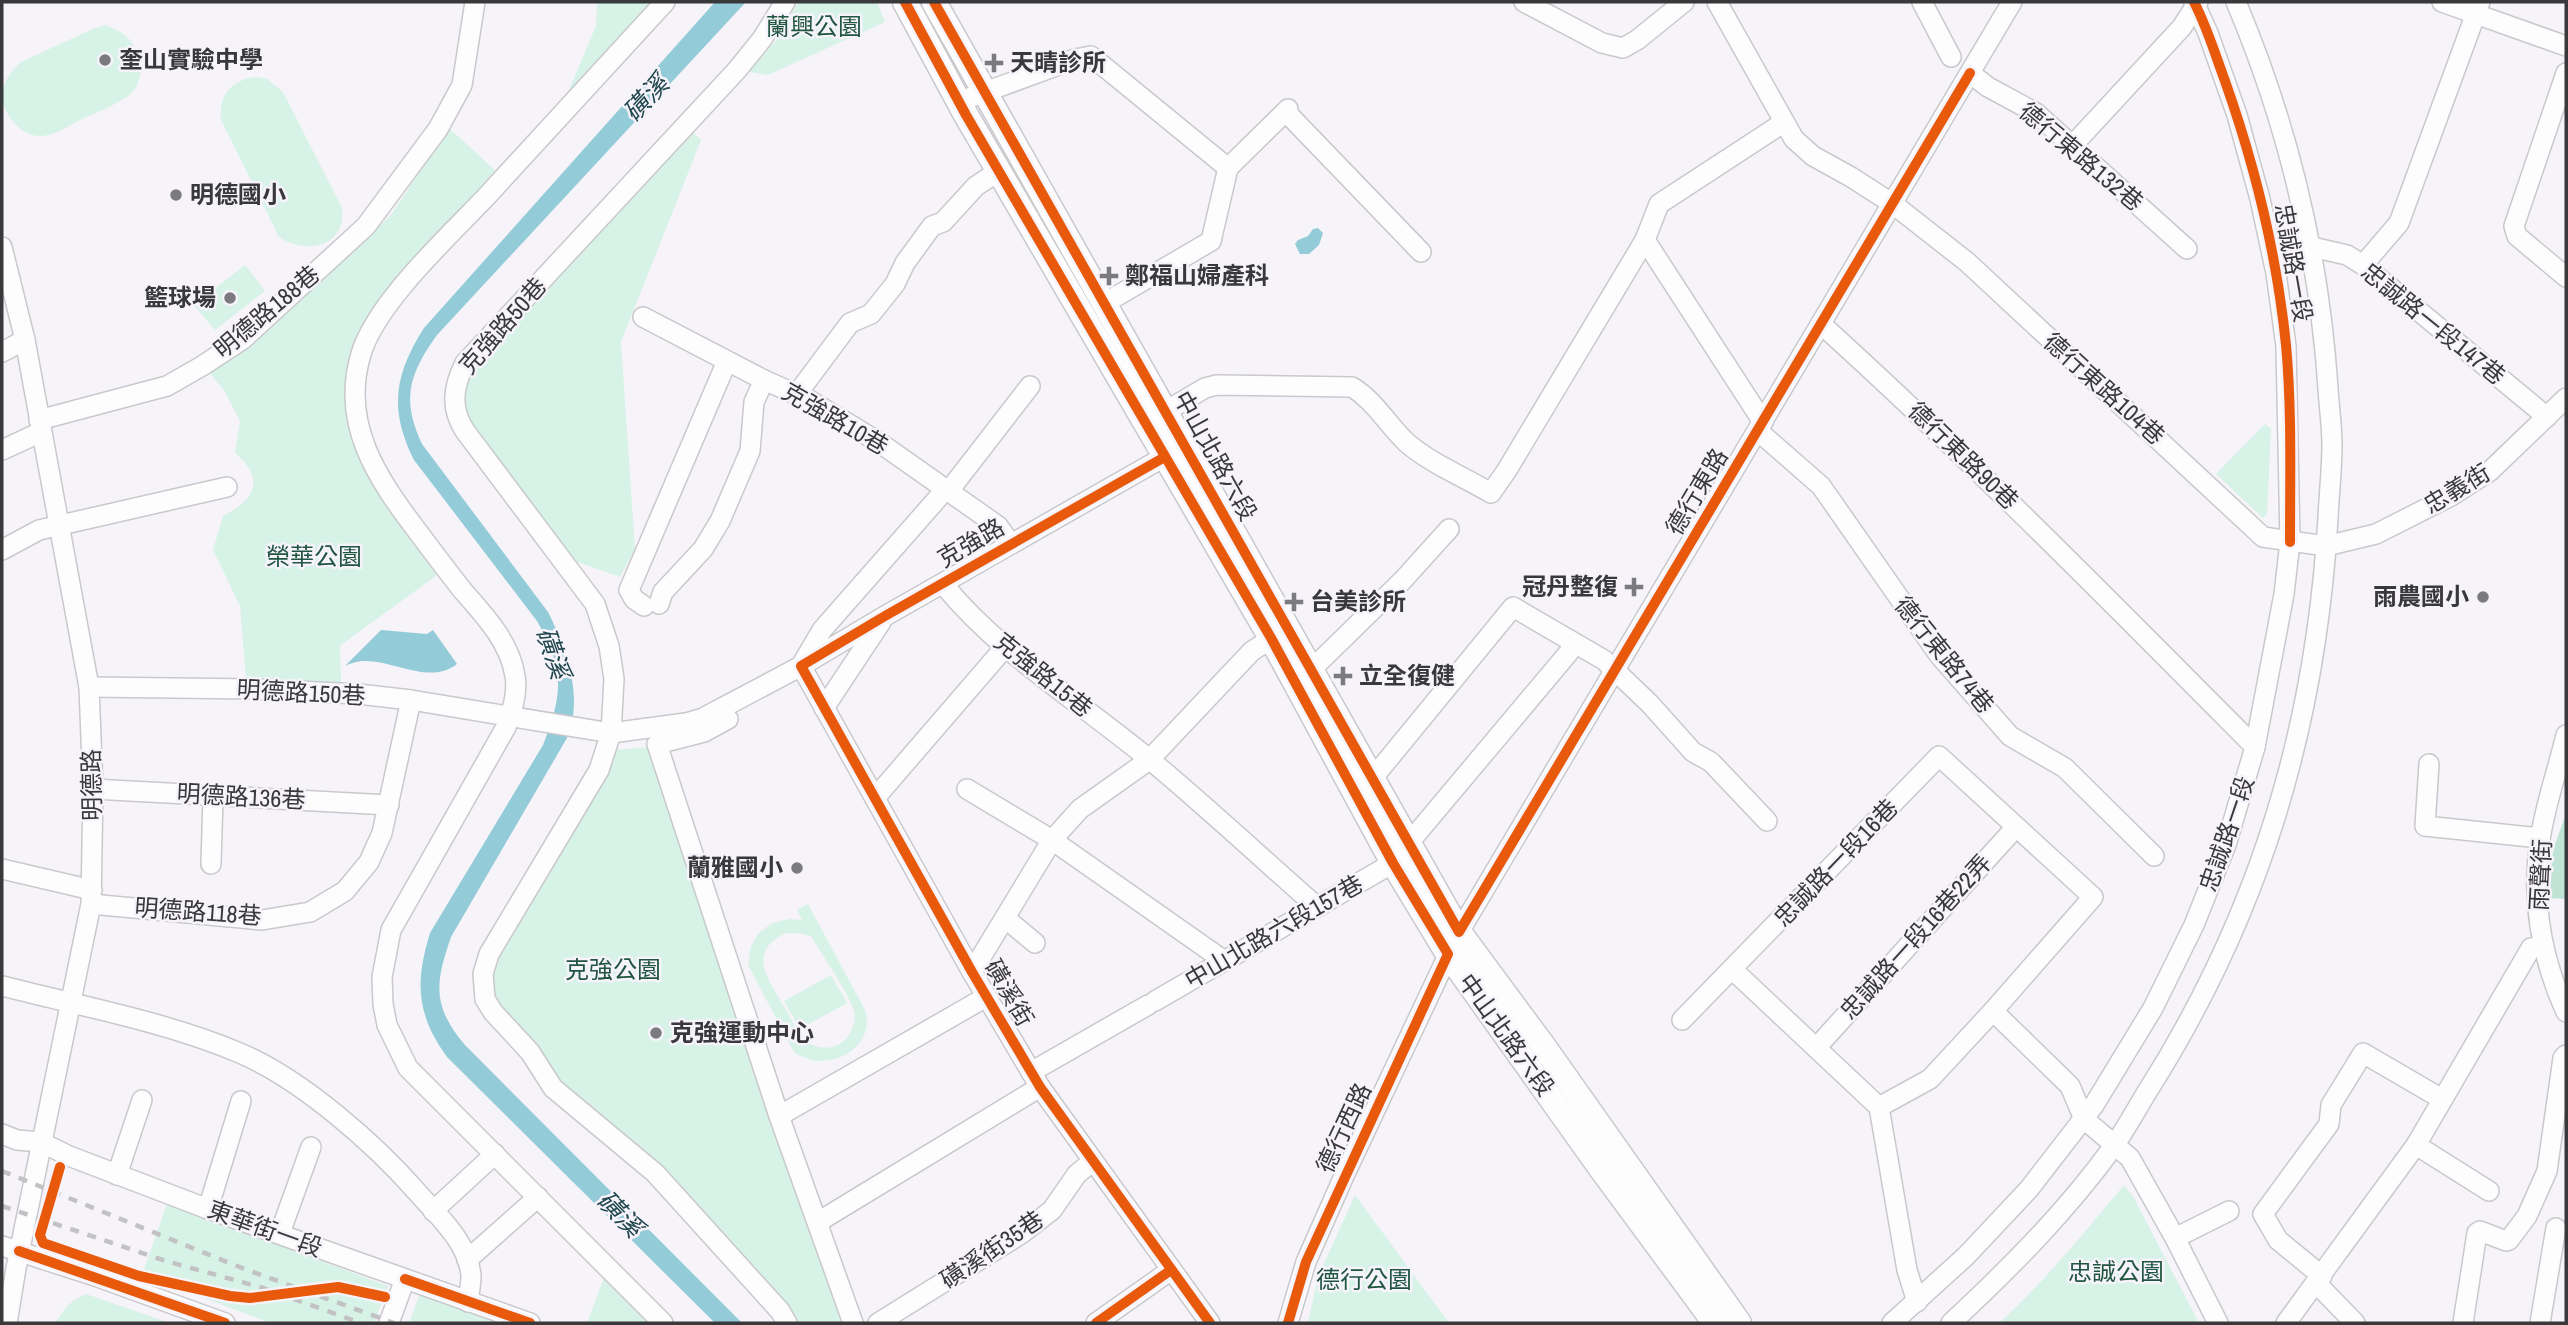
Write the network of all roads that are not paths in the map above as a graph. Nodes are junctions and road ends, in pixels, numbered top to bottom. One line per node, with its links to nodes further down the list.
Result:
1 (475, 2): 45 (street, 明德路188巷)
2 (665, 2): 68 (street)
3 (785, 2): 70 (street, 克強路50巷)
4 (905, 2): 20 (main road, 中山北路六段)
5 (934, 2): 19 (main road, 中山北路六段)
6 (1524, 2): 7 (street)
7 (1684, 2)
8 (1717, 2): 21 (street, 德行東路104巷)
9 (1922, 2): 16 (street)
10 (2012, 2): 17 (street, 德行東路)
11 (2236, 2): 27 (street, 忠誠路一段)
12 (2442, 2): 14 (street)
13 (2196, 3): 22 (street); 53 (street, 忠誠路一段)
14 (2477, 8): 15 (street); 31 (street)
15 (2566, 46)
16 (1951, 57)
17 (1969, 73): 22 (street, 德行東路132巷); 25 (street, 德行東路)
18 (2566, 73): 32 (street)
19 (983, 92): 20 (street); 23 (street); 33 (main road, 中山北路六段)
20 (958, 102): 24 (main road, 中山北路六段)
21 (1783, 123): 25 (street, 德行東路104巷); 26 (street)
22 (2072, 146): 28 (street, 德行東路132巷)
23 (1228, 168): 29 (street); 33 (street)
24 (999, 171): 41 (street); 48 (main road, 中山北路六段)
25 (1893, 204): 35 (street, 德行東路); 53 (street, 德行東路104巷)
26 (1645, 240): 43 (street); 46 (street, 德行東路74巷)
27 (2312, 247): 31 (street, 忠誠路一段147巷); 55 (street, 忠誠路一段)
28 (2187, 249)
29 (1420, 252)
30 (3, 256): 36 (street, 明德路)
31 (2363, 265): 44 (street, 忠誠路一段147巷)
32 (2566, 277)
33 (1105, 303): 43 (main road, 中山北路六段)
34 (643, 317): 38 (street, 克強路10巷)
35 (1821, 324): 46 (street, 德行東路); 72 (street, 德行東路90巷)
36 (25, 340): 37 (street); 45 (street, 明德路)
37 (2, 352)
38 (727, 361): 39 (street, 克強路10巷); 39 (street)
39 (764, 380): 41 (street, 克強路10巷)
40 (1030, 386): 50 (street)
41 (797, 394): 50 (street, 克強路10巷)
42 (2566, 398): 44 (street, 忠義街)
43 (1166, 411): 48 (main road, 中山北路六段)
44 (2547, 417): 55 (street, 忠義街)
45 (40, 426): 47 (street, 明德路188巷); 51 (street, 明德路)
46 (1760, 426): 64 (street, 德行東路); 86 (street, 德行東路74巷)
47 (2, 450)
48 (1173, 452): 54 (street, 克強路); 59 (main road, 中山北路六段)
49 (226, 486): 51 (street)
50 (947, 491): 54 (street, 克強路10巷); 62 (street)
51 (59, 524): 56 (street); 65 (street, 明德路)
52 (1449, 529): 63 (street)
53 (2290, 542): 55 (street, 德行東路104巷); 72 (street, 忠誠路一段)
54 (1011, 544): 57 (street, 克強路)
55 (2326, 546): 117 (street, 忠誠路一段)
56 (2, 550)
57 (943, 584): 58 (street, 克強路); 61 (street, 克強路15巷)
58 (885, 616): 62 (street, 克強路); 67 (street)
59 (1280, 633): 63 (main road, 中山北路六段); 73 (street); 85 (main road, 中山北路六段)
60 (1575, 645): 64 (street); 75 (street); 85 (street)
61 (1006, 646): 73 (street, 克強路15巷); 79 (street)
62 (801, 666): 67 (street, 磺溪街); 69 (street); 70 (street, 克強路); 112 (street)
63 (1312, 669): 75 (main road, 中山北路六段)
64 (1615, 670): 81 (street); 92 (street, 德行東路)
65 (89, 687): 66 (street, 明德路150巷); 76 (street, 明德路)
66 (411, 700): 68 (street, 明德路150巷); 80 (street, 明德路118巷)
67 (824, 708): 79 (street, 磺溪街)
68 (511, 716): 70 (street, 克強路); 119 (street)
69 (642, 720)
70 (611, 733): 143 (street, 克強路50巷)
71 (2566, 735): 83 (street, 雨聲街)
72 (2255, 747): 113 (street, 忠誠路一段)
73 (1149, 760): 84 (street); 90 (street, 克強路15巷)
74 (2429, 764): 83 (street)
75 (1371, 779): 85 (main road, 中山北路六段)
76 (93, 789): 78 (street, 明德路136巷); 89 (street, 明德路)
77 (967, 789): 84 (street)
78 (213, 797): 80 (street, 明德路136巷); 87 (street)
79 (875, 798): 98 (street, 磺溪街)
80 (389, 805): 89 (street, 明德路118巷)
81 (1767, 821)
82 (2016, 827): 97 (street, 忠誠路一段16巷); 102 (street); 105 (street, 忠誠路一段16巷22弄)
83 (2540, 838): 94 (street, 雨聲街)
84 (1052, 840): 91 (street); 96 (street)
85 (1400, 853): 90 (street, 中山北路六段157巷); 92 (main road, 中山北路六段); 95 (main road, 中山北路六段)
86 (2154, 856)
87 (211, 864)
88 (2, 869): 89 (street, 明德路118巷)
89 (92, 897): 101 (street, 明德路)
90 (1316, 906): 96 (street, 中山北路六段157巷)
91 (1005, 918): 93 (street); 98 (street)
92 (1459, 932): 95 (street, 德行東路); 150 (main road, 中山北路六段)
93 (1035, 943)
94 (2542, 947): 103 (street, 雨聲街); 108 (street)
95 (1448, 954): 148 (street, 德行西路); 149 (main road, 中山北路六段)
96 (1223, 960): 107 (street, 中山北路六段157巷)
97 (1733, 970): 104 (street, 忠誠路一段16巷); 105 (street)
98 (972, 972): 100 (street, 磺溪街)
99 (2, 986): 101 (street)
100 (986, 997): 107 (street, 磺溪街); 112 (street)
101 (71, 1004): 115 (street, 明德路); 125 (street)
102 (1993, 1011): 111 (street); 113 (street)
103 (2566, 1013)
104 (1682, 1020)
105 (1816, 1048): 111 (street)
106 (2566, 1055): 156 (street)
107 (1035, 1079): 120 (street, 磺溪街); 127 (street, 中山北路六段157巷)
108 (2442, 1099): 116 (street); 135 (street)
109 (142, 1100): 121 (street)
110 (241, 1101): 124 (street)
111 (1879, 1107): 137 (street)
112 (779, 1116): 127 (street)
113 (2084, 1119): 117 (street); 137 (street, 忠誠路一段)
114 (2, 1134): 115 (street, 東華街一段)
115 (41, 1142): 121 (street, 東華街一段); 131 (street, 明德路)
116 (2416, 1145): 122 (street); 135 (street)
117 (2114, 1146): 130 (street); 152 (street, 忠誠路一段)
118 (311, 1147): 129 (street)
119 (495, 1154): 123 (street); 125 (street)
120 (1092, 1162): 133 (street, 磺溪街); 145 (street, 磺溪街35巷)
121 (117, 1175): 124 (street, 東華街一段)
122 (2489, 1191)
123 (538, 1197): 132 (street); 142 (street)
124 (208, 1209): 129 (street, 東華街一段)
125 (433, 1211): 132 (street)
126 (2229, 1211): 130 (street)
127 (818, 1222): 144 (street)
128 (2556, 1228): 157 (street)
129 (280, 1233): 134 (street, 東華街一段)
130 (2175, 1238): 153 (street)
131 (10, 1249): 138 (street, 明德路); 139 (street)
132 (467, 1260): 136 (street)
133 (1171, 1270): 146 (street); 147 (street, 磺溪街)
134 (405, 1279): 136 (street, 東華街一段); 140 (street)
135 (2319, 1280): 154 (street); 155 (street)
136 (468, 1302): 141 (street, 東華街一段)
137 (1917, 1302): 151 (street, 忠誠路一段)
138 (7, 1323)
139 (225, 1323)
140 (389, 1323)
141 (530, 1323)
142 (663, 1323)
143 (787, 1323)
144 (853, 1323)
145 (878, 1323)
146 (1096, 1323)
147 (1210, 1323)
148 (1288, 1323)
149 (1715, 1323)
150 (1738, 1323)
151 (1892, 1323)
152 (1951, 1323)
153 (2218, 1323)
154 (2286, 1323)
155 (2355, 1323)
156 (2463, 1323)
157 (2540, 1323)

